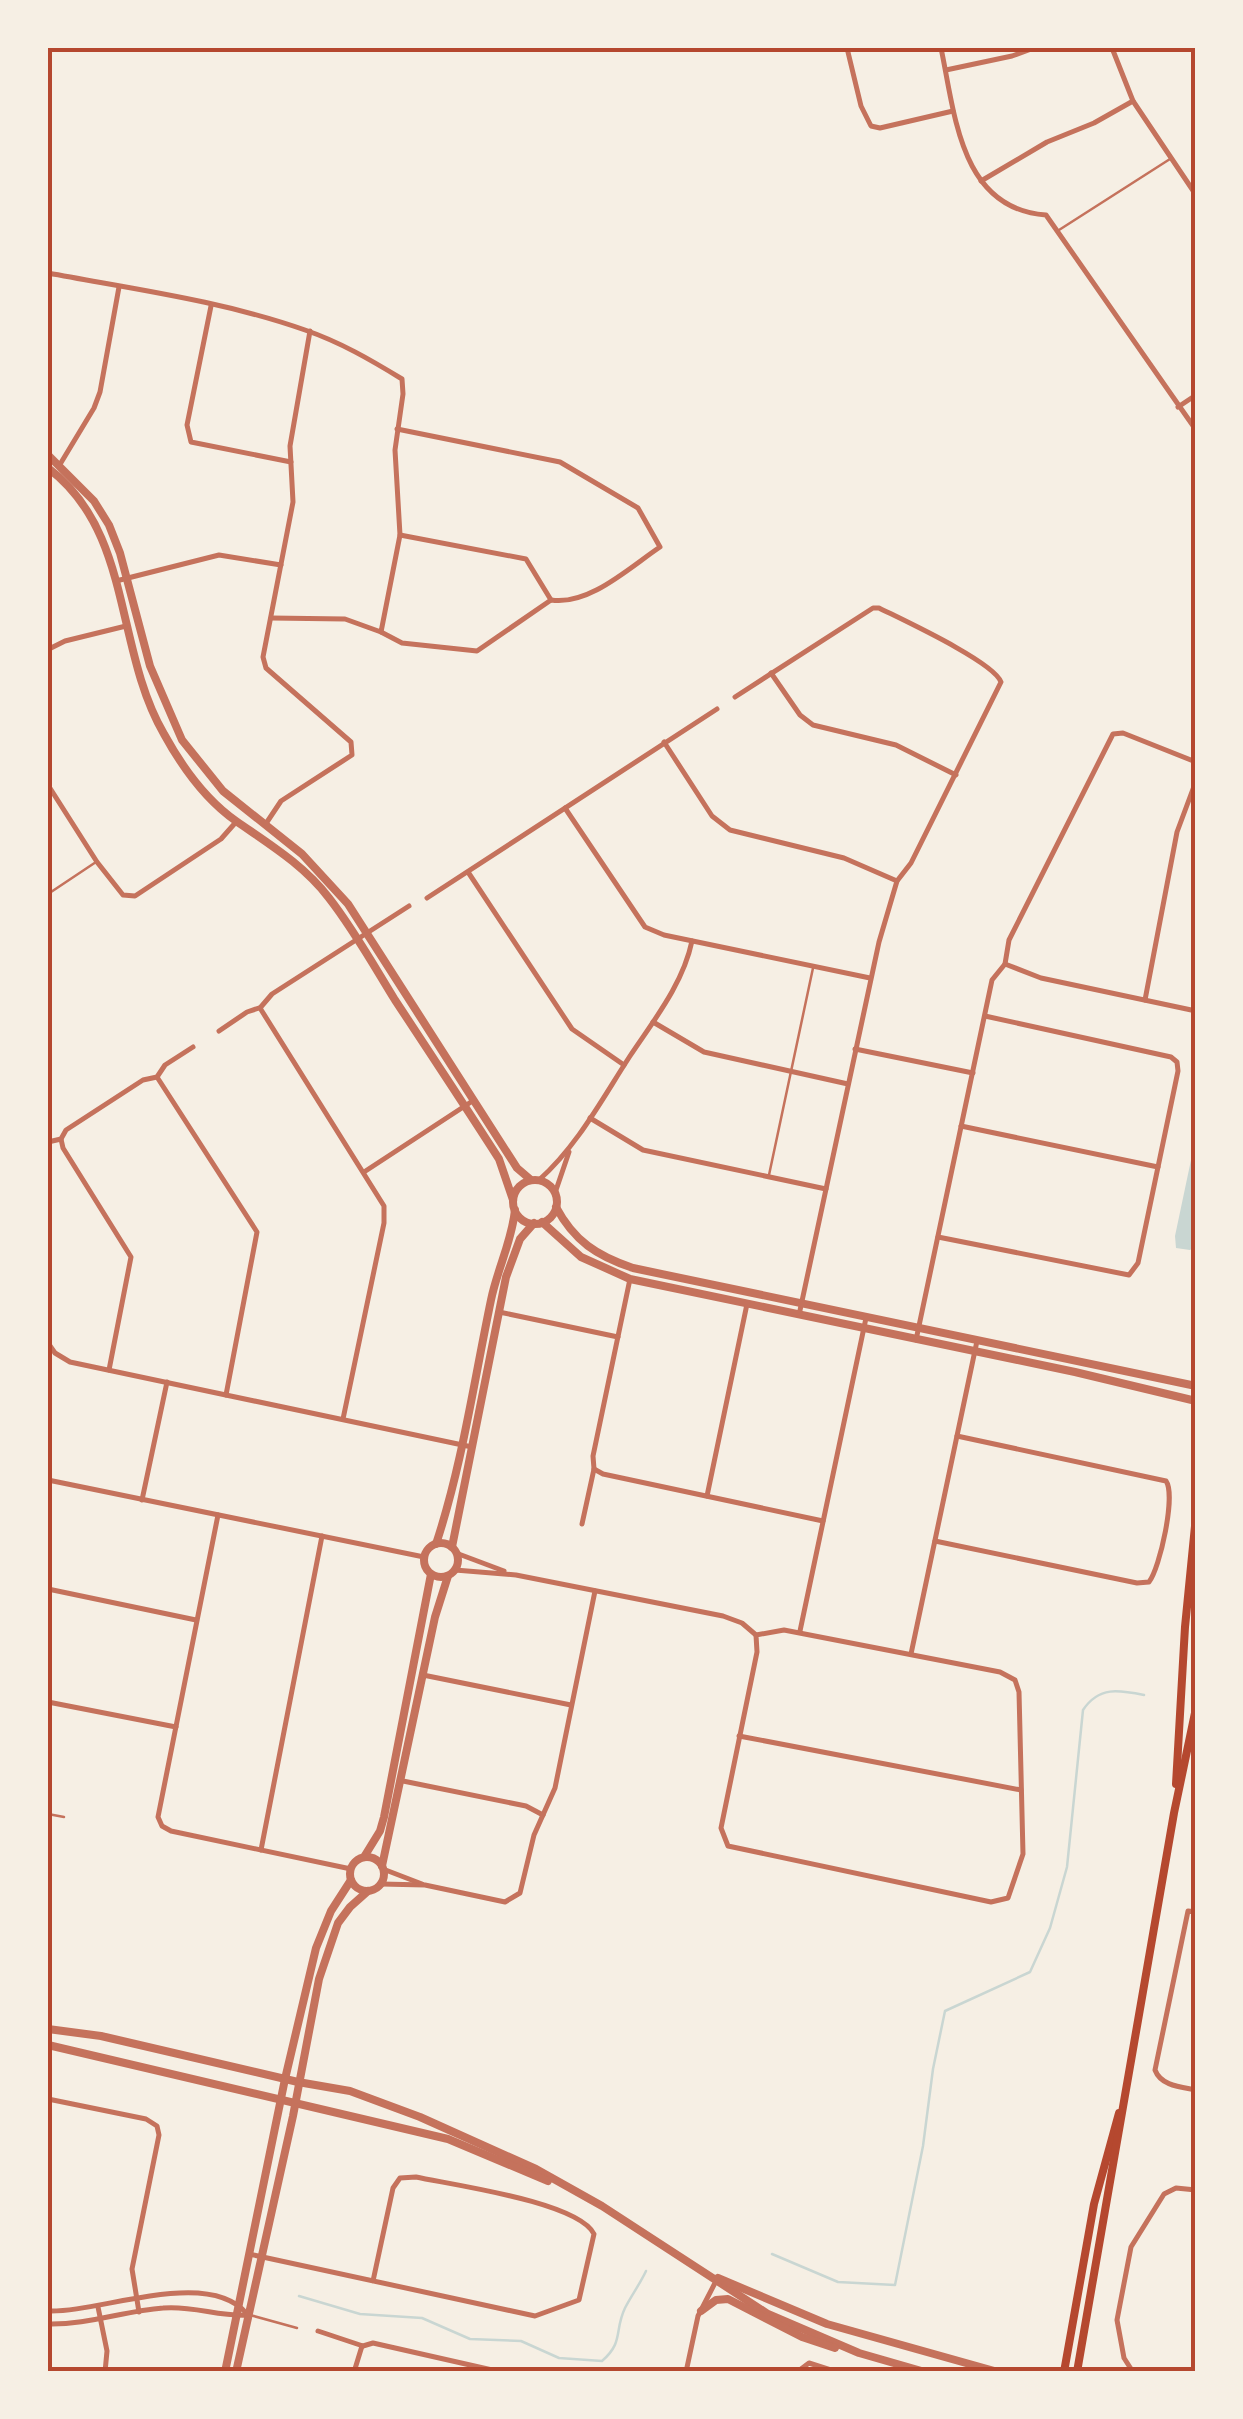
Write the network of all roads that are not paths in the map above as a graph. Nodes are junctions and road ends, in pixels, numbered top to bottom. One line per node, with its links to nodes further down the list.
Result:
1 (846, 48): 7 (street)
2 (941, 48): 5 (street)
3 (1034, 48): 5 (street)
4 (1112, 48): 6 (street)
5 (946, 70): 7 (street)
6 (1133, 101): 8 (street); 9 (street)
7 (953, 111): 9 (street)
8 (1170, 158): 10 (street); 11 (lane)
9 (981, 180): 11 (street)
10 (1196, 196)
11 (1058, 230): 17 (street)
12 (48, 273): 13 (street)
13 (119, 287): 14 (street); 22 (street)
14 (211, 306): 15 (street); 21 (street)
15 (310, 331): 18 (street); 21 (street)
16 (1196, 396): 17 (street)
17 (1178, 407): 19 (street)
18 (397, 429): 23 (street); 27 (street)
19 (1196, 430)
20 (48, 456): 22 (street)
21 (291, 462): 24 (street)
22 (54, 468): 25 (street); 26 (street)
23 (400, 535): 27 (street); 30 (street)
24 (281, 564): 25 (street); 28 (street)
25 (126, 579): 26 (street); 42 (street)
26 (116, 582): 29 (street)
27 (551, 600): 30 (street)
28 (271, 618): 30 (street); 42 (street)
29 (126, 626): 31 (street); 41 (street)
30 (380, 632)
31 (48, 654)
32 (771, 674): 33 (street); 37 (street); 37 (street)
33 (735, 697)
34 (717, 709): 35 (street)
35 (664, 742): 40 (street); 45 (street)
36 (1196, 762): 52 (street)
37 (956, 775): 45 (street)
38 (1196, 781): 55 (street)
39 (48, 785): 43 (street)
40 (565, 808): 44 (street); 51 (street)
41 (236, 822): 43 (street); 50 (street)
42 (265, 825): 49 (street)
43 (96, 862): 46 (lane)
44 (468, 872): 47 (street); 63 (street)
45 (896, 881): 54 (street)
46 (48, 894)
47 (427, 898)
48 (409, 906): 49 (street)
49 (366, 934): 50 (street); 68 (street)
50 (356, 940): 56 (street); 69 (street)
51 (692, 941): 53 (street); 59 (street)
52 (1005, 964): 55 (street); 58 (street)
53 (813, 966): 54 (street); 64 (lane)
54 (870, 978): 62 (street)
55 (1145, 1000): 57 (street)
56 (260, 1008): 60 (street); 76 (street)
57 (1196, 1011)
58 (984, 1016): 65 (street); 75 (street)
59 (652, 1022): 63 (street); 64 (street)
60 (219, 1030)
61 (193, 1047): 66 (street)
62 (856, 1048): 65 (street); 67 (street)
63 (624, 1065): 70 (street)
64 (790, 1071): 67 (street); 77 (lane)
65 (973, 1073): 71 (street)
66 (156, 1077): 72 (street); 102 (street)
67 (848, 1084): 79 (street)
68 (474, 1100): 69 (street); 78 (street)
69 (464, 1106): 76 (street); 81 (street)
70 (590, 1118): 74 (street); 77 (street)
71 (962, 1126): 75 (street); 85 (street)
72 (60, 1139): 73 (street); 99 (street)
73 (48, 1142)
74 (573, 1145): 78 (street); 80 (street)
75 (1158, 1167): 85 (street)
76 (364, 1172): 104 (street)
77 (768, 1176): 79 (street)
78 (535, 1180): 80 (street); 81 (street)
79 (826, 1189): 88 (street)
80 (555, 1194): 82 (street)
81 (513, 1200): 83 (street)
82 (556, 1208): 84 (street); 88 (street)
83 (515, 1210): 84 (street); 106 (street)
84 (538, 1223): 86 (street); 89 (street)
85 (938, 1236): 93 (street)
86 (630, 1279): 87 (street); 94 (street)
87 (747, 1304): 90 (street); 110 (street)
88 (802, 1304): 90 (street); 91 (street)
89 (499, 1312): 94 (street); 107 (street)
90 (799, 1315): 92 (street)
91 (866, 1318): 92 (street); 93 (street)
92 (864, 1329): 95 (street); 114 (street)
93 (918, 1329): 95 (street); 96 (street)
94 (618, 1337): 108 (street)
95 (916, 1340): 98 (street)
96 (977, 1341): 98 (street); 101 (street)
97 (48, 1343): 99 (street)
98 (975, 1352): 103 (street); 105 (street)
99 (109, 1370): 100 (street)
100 (168, 1382): 102 (street); 111 (street)
101 (1196, 1386)
102 (226, 1394): 104 (street)
103 (1196, 1400)
104 (343, 1419): 106 (street)
105 (957, 1436): 117 (street); 117 (street)
106 (460, 1445): 107 (street); 118 (street)
107 (472, 1448): 119 (street)
108 (594, 1469): 110 (street); 115 (street)
109 (48, 1480): 111 (street)
110 (706, 1496): 114 (street)
111 (142, 1500): 112 (street)
112 (218, 1515): 116 (street); 126 (street)
113 (1196, 1516): 139 (main road)
114 (823, 1521): 127 (street)
115 (582, 1524)
116 (322, 1536): 120 (street); 142 (street)
117 (935, 1540): 129 (street)
118 (436, 1544): 119 (street); 120 (street)
119 (454, 1550): 121 (street); 123 (street)
120 (424, 1557): 122 (street)
121 (451, 1573): 122 (street); 123 (street); 130 (street)
122 (431, 1574): 143 (street)
123 (516, 1575): 125 (street)
124 (48, 1589): 126 (street)
125 (594, 1591): 128 (street); 132 (street)
126 (197, 1621): 134 (street)
127 (800, 1632): 128 (street); 129 (street)
128 (756, 1635): 135 (street)
129 (911, 1654): 137 (street)
130 (423, 1676): 132 (street); 136 (street)
131 (48, 1702): 134 (street)
132 (571, 1705): 140 (street)
133 (1196, 1708): 139 (main road)
134 (176, 1727): 142 (street)
135 (740, 1736): 137 (street); 137 (street)
136 (402, 1781): 140 (street); 144 (street)
137 (1021, 1790)
138 (48, 1814): 141 (lane)
139 (1174, 1814): 156 (main road)
140 (543, 1815): 148 (street)
141 (64, 1817)
142 (260, 1850): 145 (street)
143 (364, 1857): 144 (street); 145 (street)
144 (383, 1867): 147 (street); 148 (street)
145 (350, 1869): 146 (street)
146 (352, 1880): 149 (street); 153 (street)
147 (381, 1884): 148 (street); 149 (street)
148 (425, 1885)
149 (368, 1891): 154 (street)
150 (1196, 1912): 155 (street)
151 (48, 2029): 153 (street)
152 (48, 2045): 157 (street)
153 (285, 2079): 154 (street); 157 (street)
154 (298, 2082): 159 (street); 161 (street)
155 (1196, 2090)
156 (1125, 2095): 192 (main road); 193 (main road)
157 (281, 2098): 159 (street); 162 (street)
158 (48, 2100): 166 (street)
159 (295, 2102): 161 (street); 163 (street)
160 (1196, 2190): 194 (street)
161 (602, 2206): 164 (street)
162 (249, 2254): 163 (street); 167 (street)
163 (262, 2256): 165 (street); 172 (street)
164 (717, 2280): 171 (street); 179 (street); 191 (street)
165 (373, 2281): 165 (street)
166 (136, 2298): 167 (street); 168 (street); 170 (street)
167 (240, 2305): 172 (street); 173 (street)
168 (98, 2306): 169 (street); 174 (street)
169 (48, 2311)
170 (139, 2312): 173 (street); 174 (street)
171 (701, 2312): 179 (street); 187 (street)
172 (248, 2314): 173 (street); 176 (lane); 183 (street)
173 (237, 2316): 182 (street)
174 (100, 2320): 175 (street); 181 (street)
175 (48, 2324)
176 (297, 2328)
177 (318, 2331): 178 (street)
178 (362, 2346): 180 (street); 184 (street)
179 (859, 2353): 190 (street)
180 (455, 2362): 185 (street); 186 (street)
181 (105, 2372)
182 (226, 2372)
183 (236, 2372)
184 (354, 2372)
185 (453, 2372)
186 (501, 2372)
187 (686, 2372)
188 (797, 2372): 189 (street)
189 (836, 2372)
190 (924, 2372)
191 (998, 2372)
192 (1062, 2372)
193 (1080, 2372)
194 (1133, 2372)

